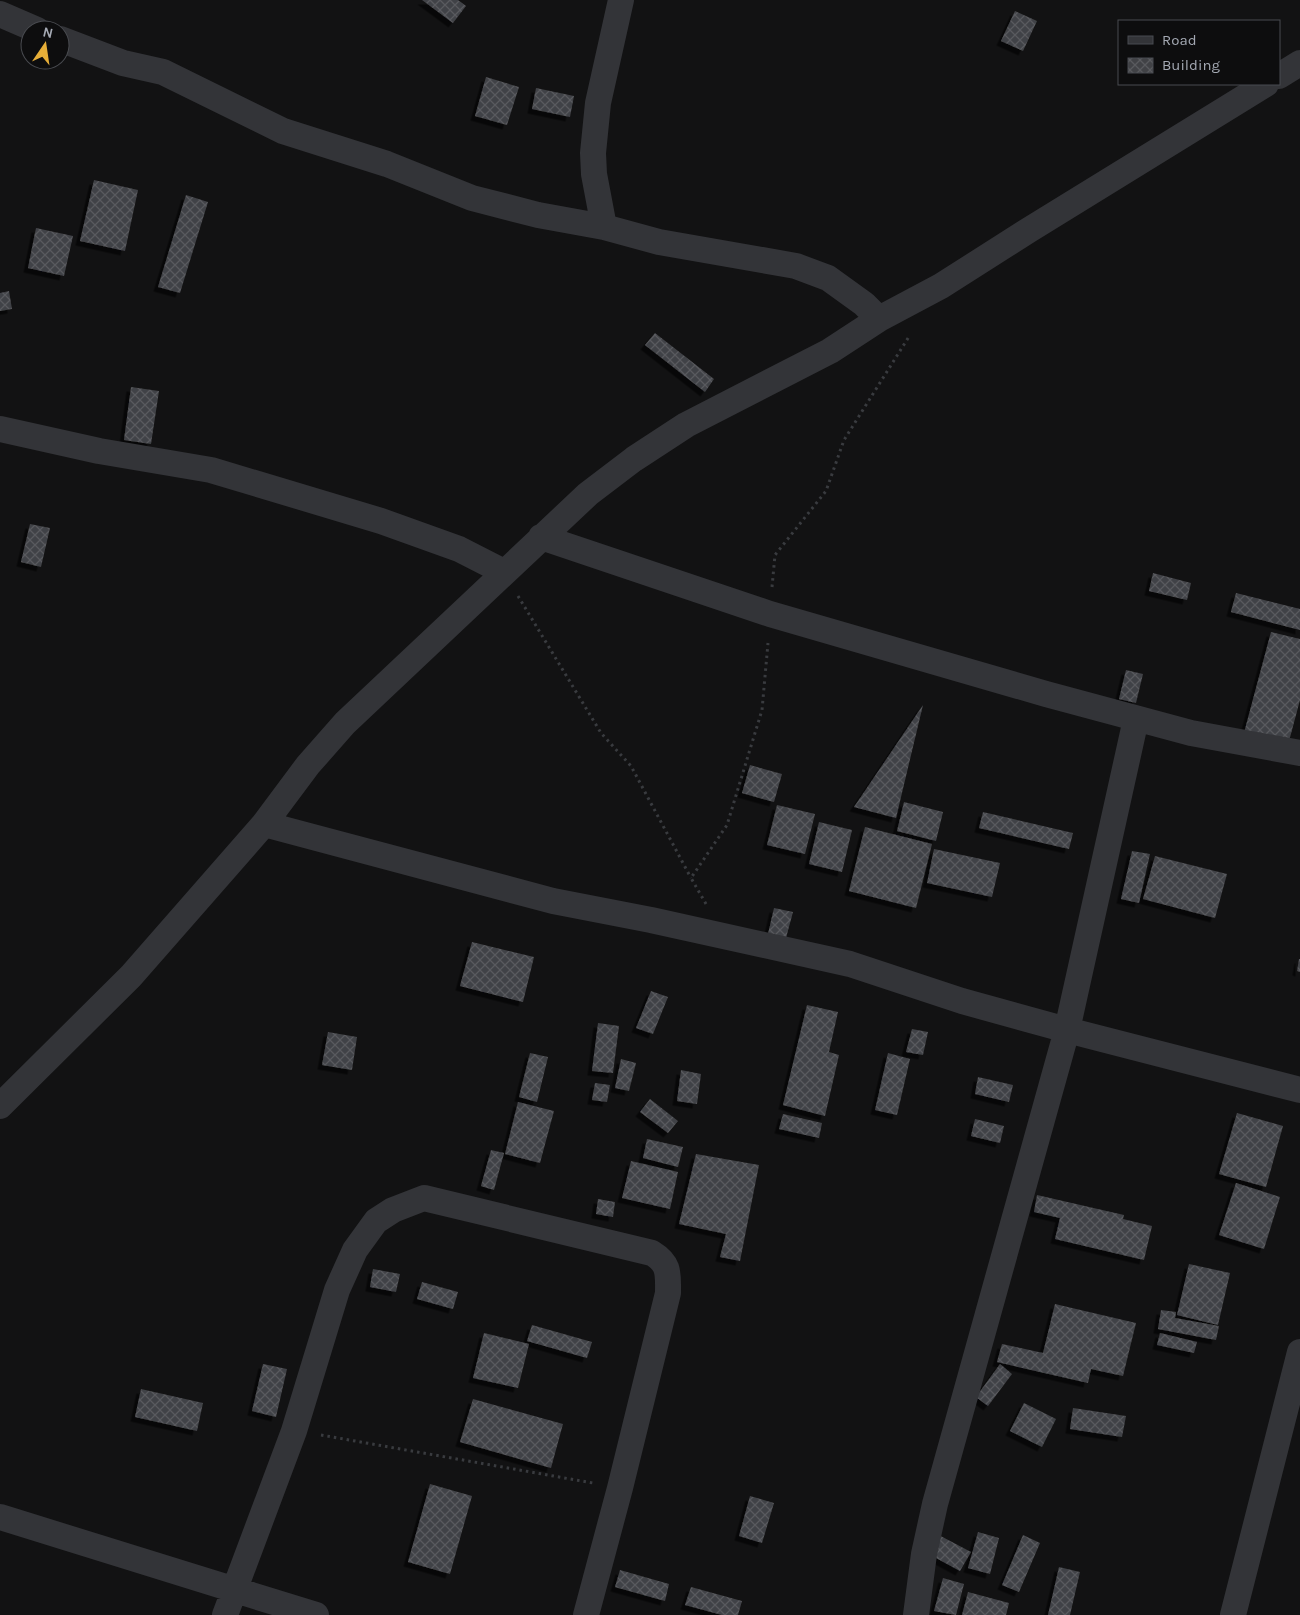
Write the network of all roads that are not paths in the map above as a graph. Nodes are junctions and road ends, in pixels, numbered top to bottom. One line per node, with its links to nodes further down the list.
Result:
1 (620, 0): 8 (street)
2 (0, 14): 3 (street)
3 (20, 23)
4 (70, 43): 8 (street)
5 (1300, 63): 6 (street)
6 (1280, 75)
7 (1264, 85): 9 (street)
8 (604, 227): 9 (street)
9 (879, 318): 11 (street)
10 (0, 428): 12 (street)
11 (541, 536): 12 (street); 13 (street)
12 (504, 572): 15 (street)
13 (1136, 719): 14 (street); 16 (street)
14 (1300, 753)
15 (264, 824): 16 (street); 18 (street)
16 (1067, 1030): 17 (street); 25 (street)
17 (1300, 1090)
18 (0, 1106)
19 (1300, 1352): 26 (street)
20 (0, 1517): 21 (street)
21 (234, 1590): 22 (street); 23 (street); 24 (street)
22 (225, 1615)
23 (316, 1615)
24 (586, 1615)
25 (916, 1615)
26 (1233, 1615)

